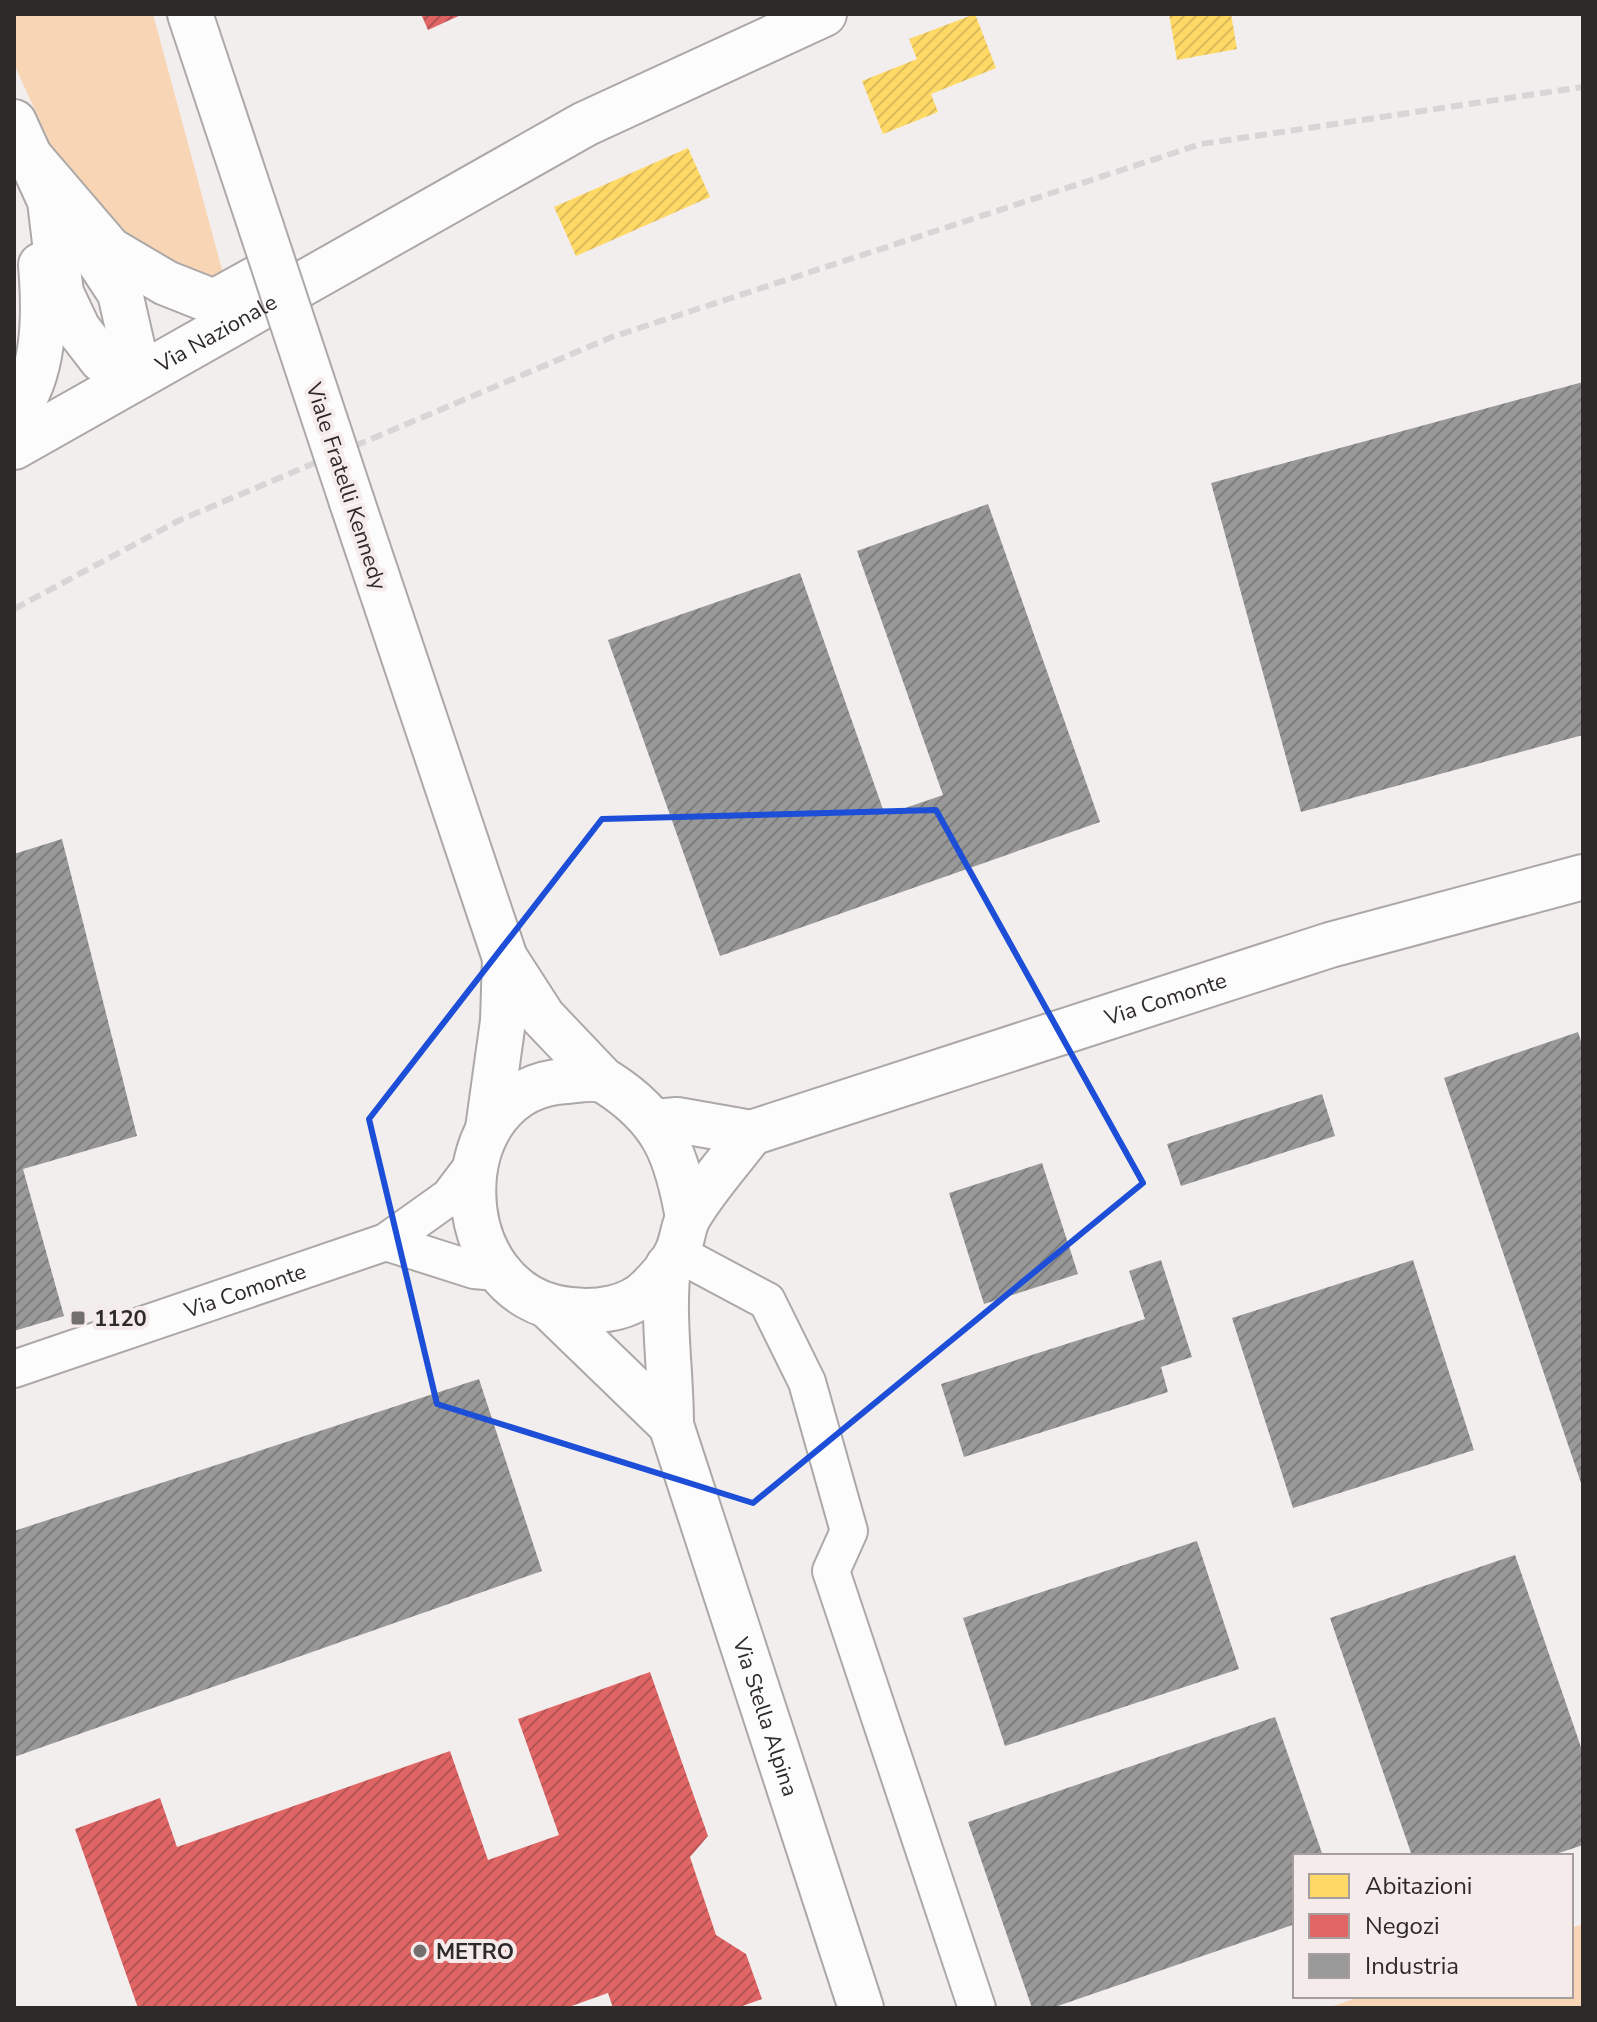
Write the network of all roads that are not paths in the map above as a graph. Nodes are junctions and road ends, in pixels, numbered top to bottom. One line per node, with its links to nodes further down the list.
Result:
1 (190, 14): 9 (street, Viale Fratelli Kennedy, bridge)
2 (799, 19): 4 (street, Via Nazionale)
3 (23, 140): 4 (street, Via Nazionale); 5 (street); 6 (street)
4 (416, 219): 5 (street, Via Nazionale)
5 (139, 376): 7 (street, Via Nazionale)
6 (14, 414)
7 (14, 447)
8 (1583, 877): 12 (street, Via Comonte)
9 (505, 958): 10 (street, Viale Fratelli Kennedy); 13 (street, Viale Fratelli Kennedy)
10 (602, 1079): 11 (street); 13 (street)
11 (654, 1122): 12 (street); 15 (street)
12 (751, 1133): 15 (street)
13 (481, 1147): 14 (street, Via Comonte); 16 (street)
14 (386, 1242): 16 (street); 18 (street, Via Comonte)
15 (678, 1245): 17 (street); 19 (street, Via Stella Alpina); 21 (street)
16 (497, 1272): 17 (street)
17 (550, 1308): 19 (street, Via Stella Alpina)
18 (14, 1369)
19 (671, 1425): 20 (street, Via Stella Alpina)
20 (861, 2008)
21 (977, 2008)

